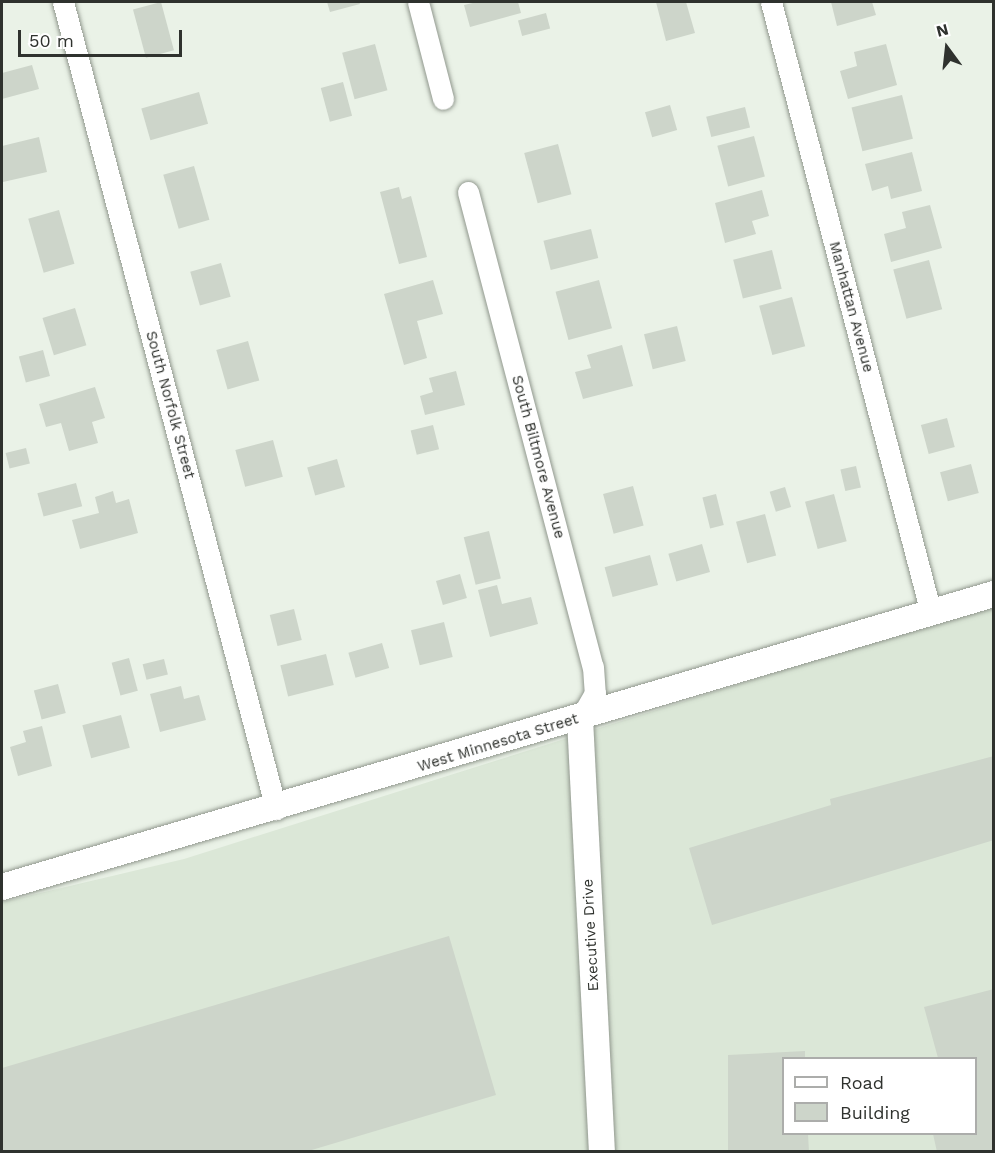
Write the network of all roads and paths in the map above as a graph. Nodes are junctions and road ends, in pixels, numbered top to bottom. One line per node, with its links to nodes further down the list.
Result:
1 (63, 2): 9 (street, South Norfolk Street)
2 (418, 2): 4 (street)
3 (771, 2): 7 (street, Manhattan Avenue)
4 (443, 99)
5 (468, 192): 8 (street, South Biltmore Avenue)
6 (993, 594): 7 (street, West Minnesota Street)
7 (931, 613): 8 (street, West Minnesota Street)
8 (580, 719): 9 (street, West Minnesota Street); 11 (street, Executive Drive)
9 (276, 809): 10 (street, West Minnesota Street)
10 (2, 887)
11 (602, 1152)

